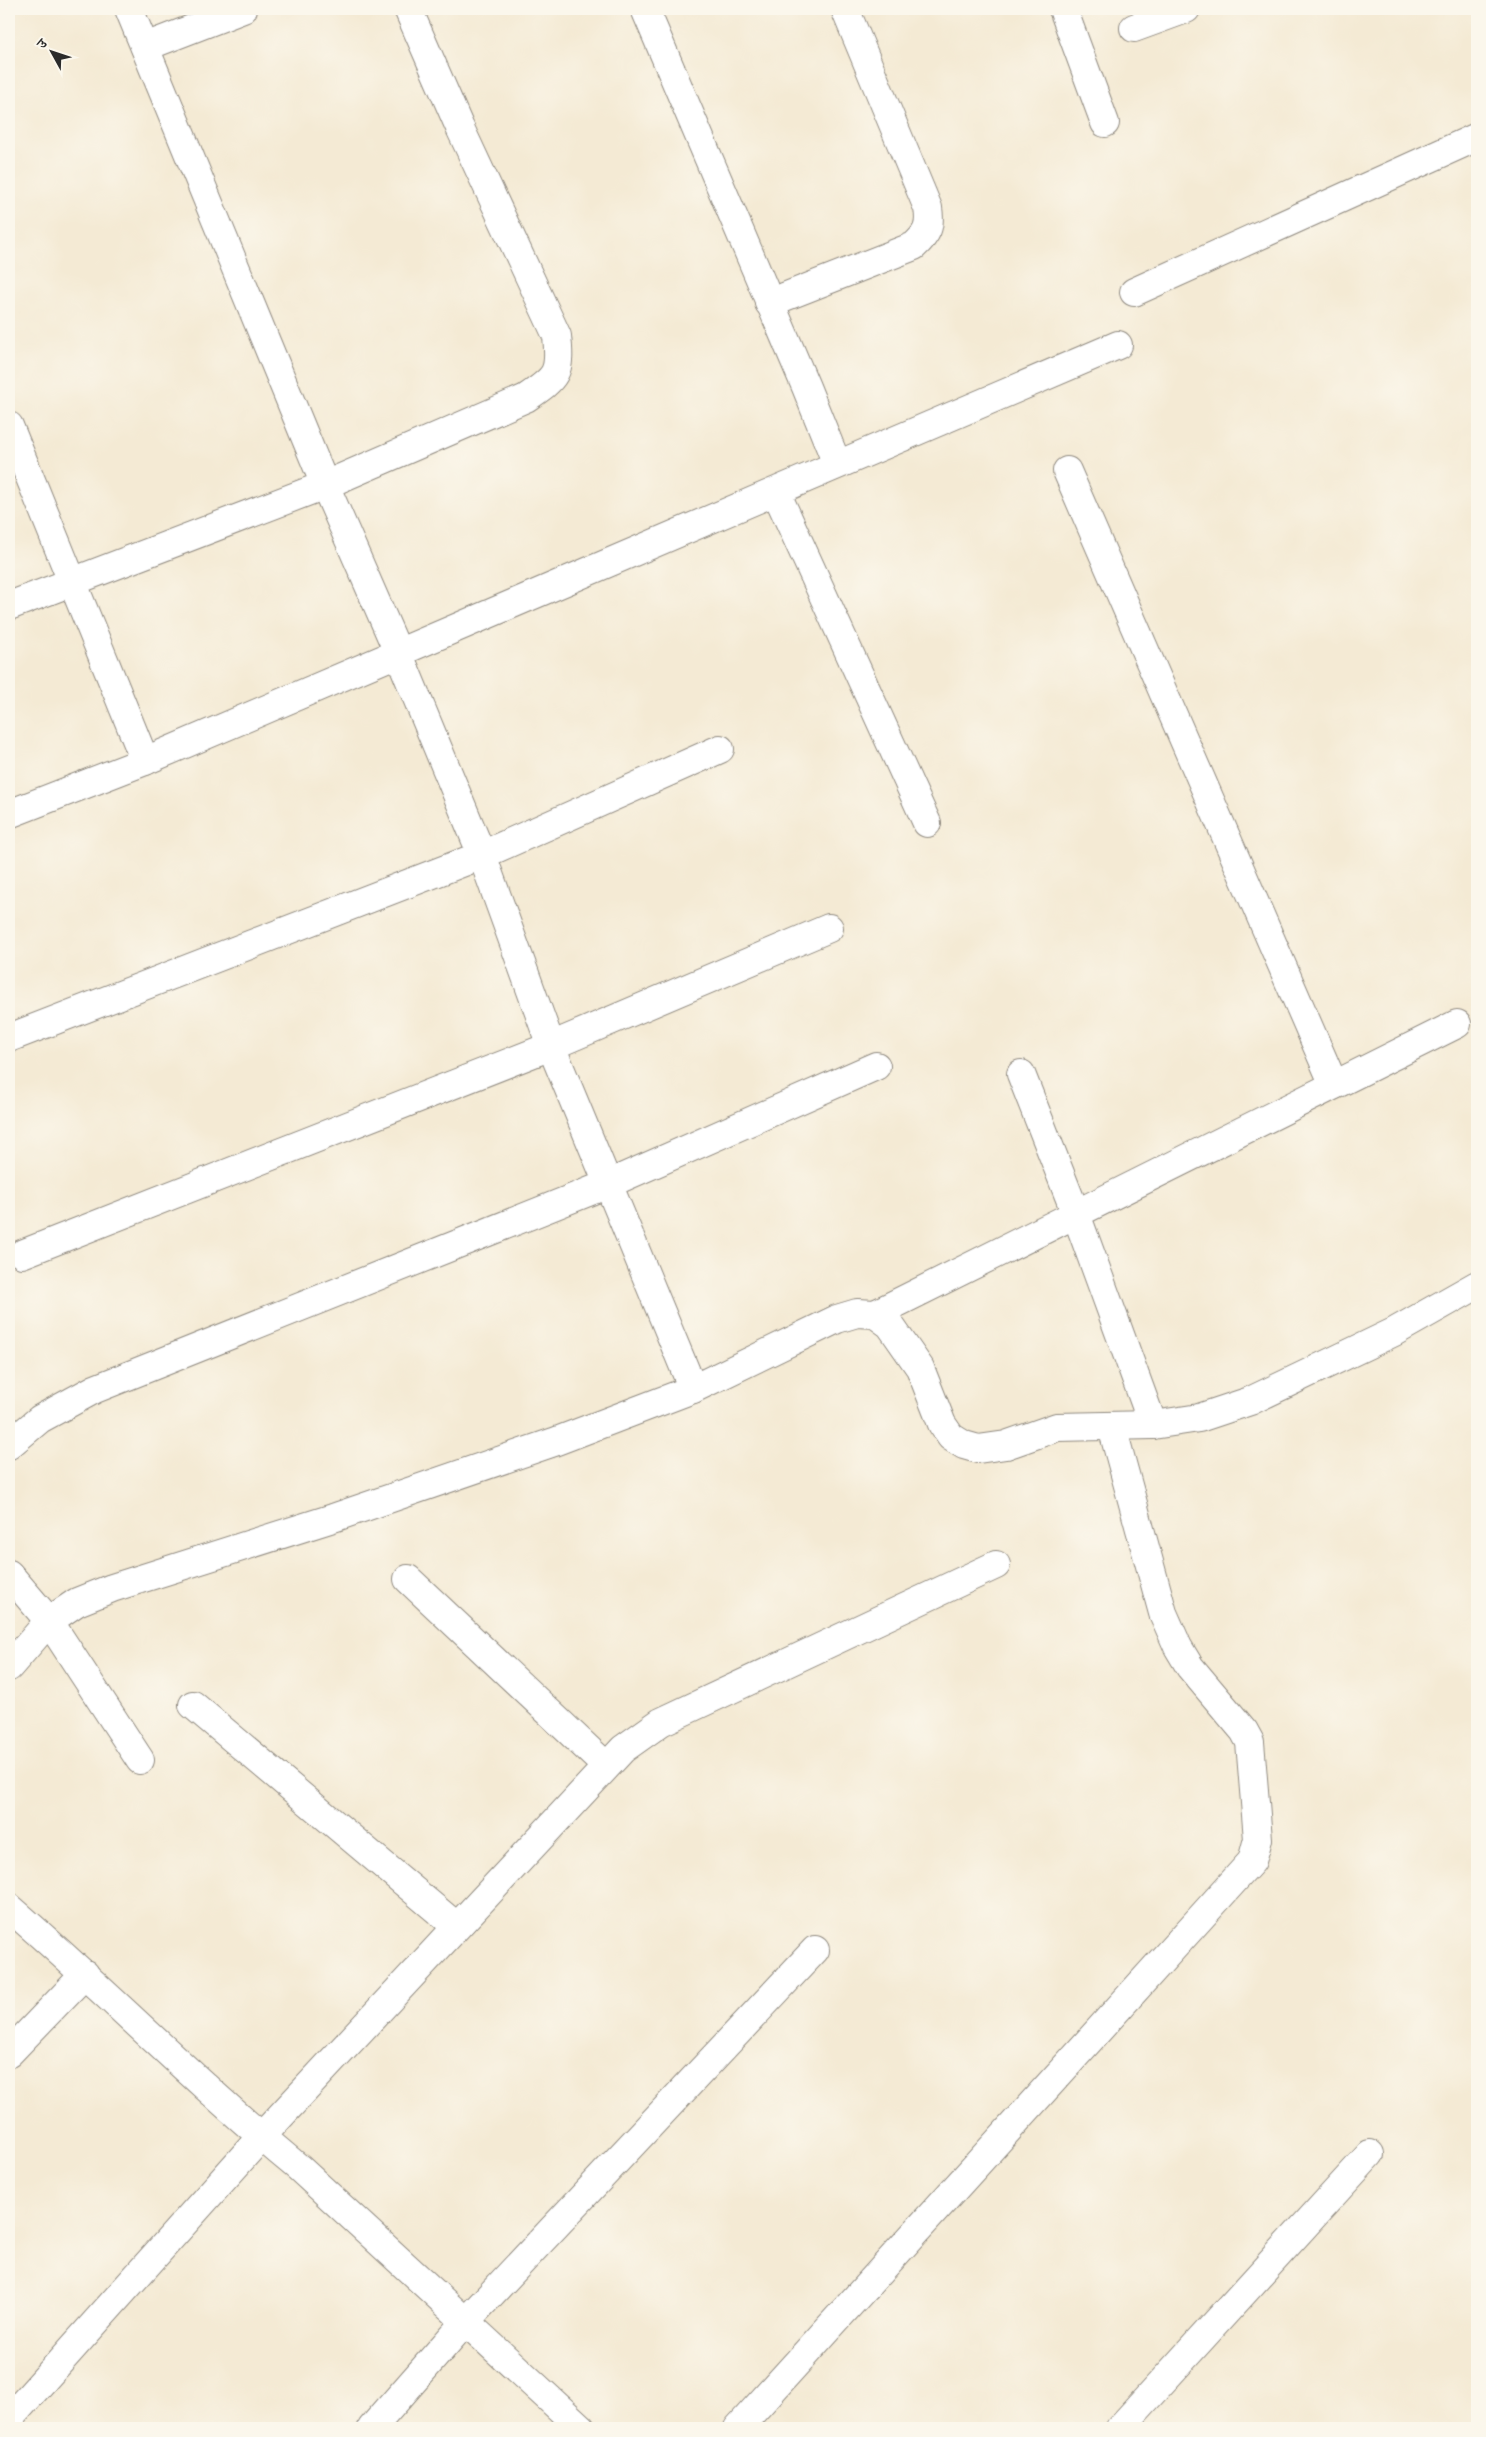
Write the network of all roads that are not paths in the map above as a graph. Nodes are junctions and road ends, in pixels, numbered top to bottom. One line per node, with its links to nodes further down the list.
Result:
1 (130, 9): 9 (street)
2 (243, 9): 9 (street)
3 (408, 9): 18 (street)
4 (645, 9): 13 (street)
5 (845, 9): 13 (street)
6 (1063, 9): 10 (street)
7 (1186, 9): 8 (street)
8 (1134, 28)
9 (145, 47): 18 (street)
10 (1104, 123)
11 (1477, 137): 12 (street)
12 (1134, 292)
13 (769, 303): 16 (street)
14 (1118, 345): 16 (street)
15 (9, 426): 20 (street)
16 (837, 464): 19 (street)
17 (1067, 471): 34 (street)
18 (325, 485): 20 (street); 22 (street)
19 (776, 492): 22 (street); 26 (street)
20 (73, 582): 21 (street); 24 (street)
21 (9, 606)
22 (398, 652): 24 (street); 27 (street)
23 (720, 749): 27 (street)
24 (145, 760): 25 (street)
25 (9, 814)
26 (927, 823)
27 (482, 855): 30 (street); 31 (street)
28 (829, 928): 31 (street)
29 (1457, 1024): 34 (street)
30 (9, 1038)
31 (550, 1046): 35 (street); 37 (street)
32 (876, 1066): 35 (street)
33 (1021, 1074): 36 (street)
34 (1334, 1085): 36 (street)
35 (608, 1184): 40 (street); 43 (street)
36 (1076, 1214): 39 (street); 41 (street)
37 (22, 1254)
38 (1477, 1285): 41 (street)
39 (874, 1314): 40 (street); 42 (street)
40 (693, 1389): 47 (street)
41 (1153, 1425): 42 (street)
42 (1112, 1427): 63 (street)
43 (9, 1445)
44 (996, 1566): 51 (street)
45 (9, 1574): 47 (street)
46 (408, 1579): 51 (street)
47 (49, 1621): 48 (street); 50 (street)
48 (9, 1667)
49 (193, 1705): 53 (street)
50 (140, 1760)
51 (606, 1766): 53 (street)
52 (9, 1907): 55 (street)
53 (456, 1926): 57 (street)
54 (815, 1950): 59 (street)
55 (85, 1974): 56 (street); 57 (street)
56 (9, 2052)
57 (261, 2137): 59 (street); 60 (street)
58 (1370, 2154): 64 (street)
59 (465, 2322): 61 (street); 62 (street)
60 (9, 2419)
61 (372, 2428)
62 (581, 2428)
63 (738, 2428)
64 (1120, 2428)

